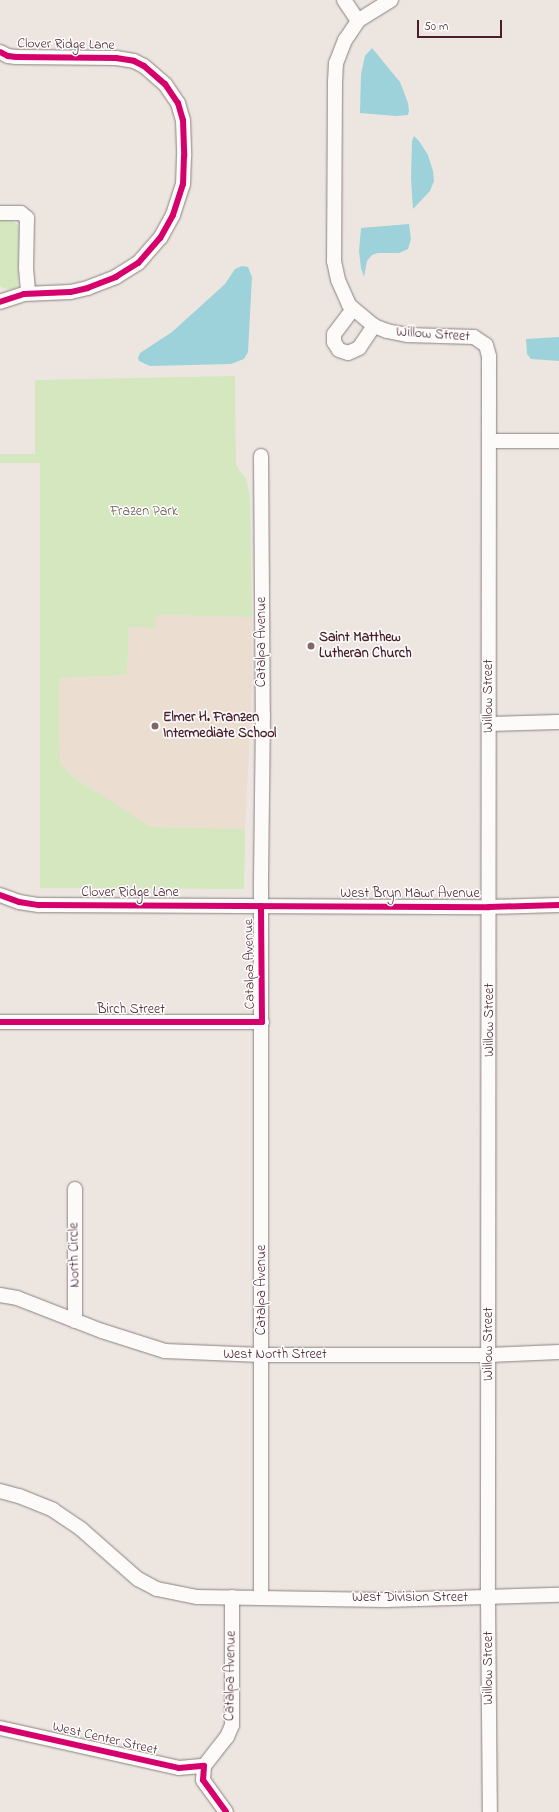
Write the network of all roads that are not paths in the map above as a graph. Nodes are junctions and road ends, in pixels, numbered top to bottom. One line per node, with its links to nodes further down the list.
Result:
1 (344, 0): 3 (street)
2 (382, 2): 3 (street, Willow Street)
3 (358, 21): 8 (street, Willow Street)
4 (0, 52): 6 (street, Clover Ridge Lane)
5 (0, 213): 6 (street)
6 (28, 293): 7 (street, Clover Ridge Lane)
7 (0, 302)
8 (353, 309): 9 (street, Willow Street); 9 (street)
9 (374, 326): 10 (street, Willow Street)
10 (489, 441): 11 (street); 14 (street, Willow Street)
11 (559, 441)
12 (261, 456): 17 (street, Catalpa Avenue)
13 (559, 722): 14 (street)
14 (489, 724): 18 (street, Willow Street)
15 (0, 895): 17 (street, Clover Ridge Lane)
16 (559, 905): 18 (street, West Bryn Mawr Avenue)
17 (261, 906): 18 (street, West Bryn Mawr Avenue); 20 (street, Catalpa Avenue)
18 (489, 907): 25 (street, Willow Street)
19 (0, 1022): 20 (street, Birch Street)
20 (262, 1022): 26 (street, Catalpa Avenue)
21 (74, 1189): 23 (street, North Circle)
22 (0, 1295): 23 (street, West North Street)
23 (75, 1321): 26 (street, West North Street)
24 (559, 1352): 25 (street, West North Street)
25 (489, 1355): 26 (street, West North Street); 31 (street, Willow Street)
26 (261, 1356): 30 (street, Catalpa Avenue)
27 (0, 1491): 29 (street)
28 (559, 1595): 31 (street, West Division Street)
29 (232, 1597): 30 (street, West Division Street); 33 (street, Catalpa Avenue)
30 (261, 1597): 31 (street, West Division Street)
31 (488, 1598): 35 (street, Willow Street)
32 (0, 1728): 33 (street, West Center Street)
33 (204, 1766): 34 (street)
34 (226, 1812)
35 (490, 1812)

